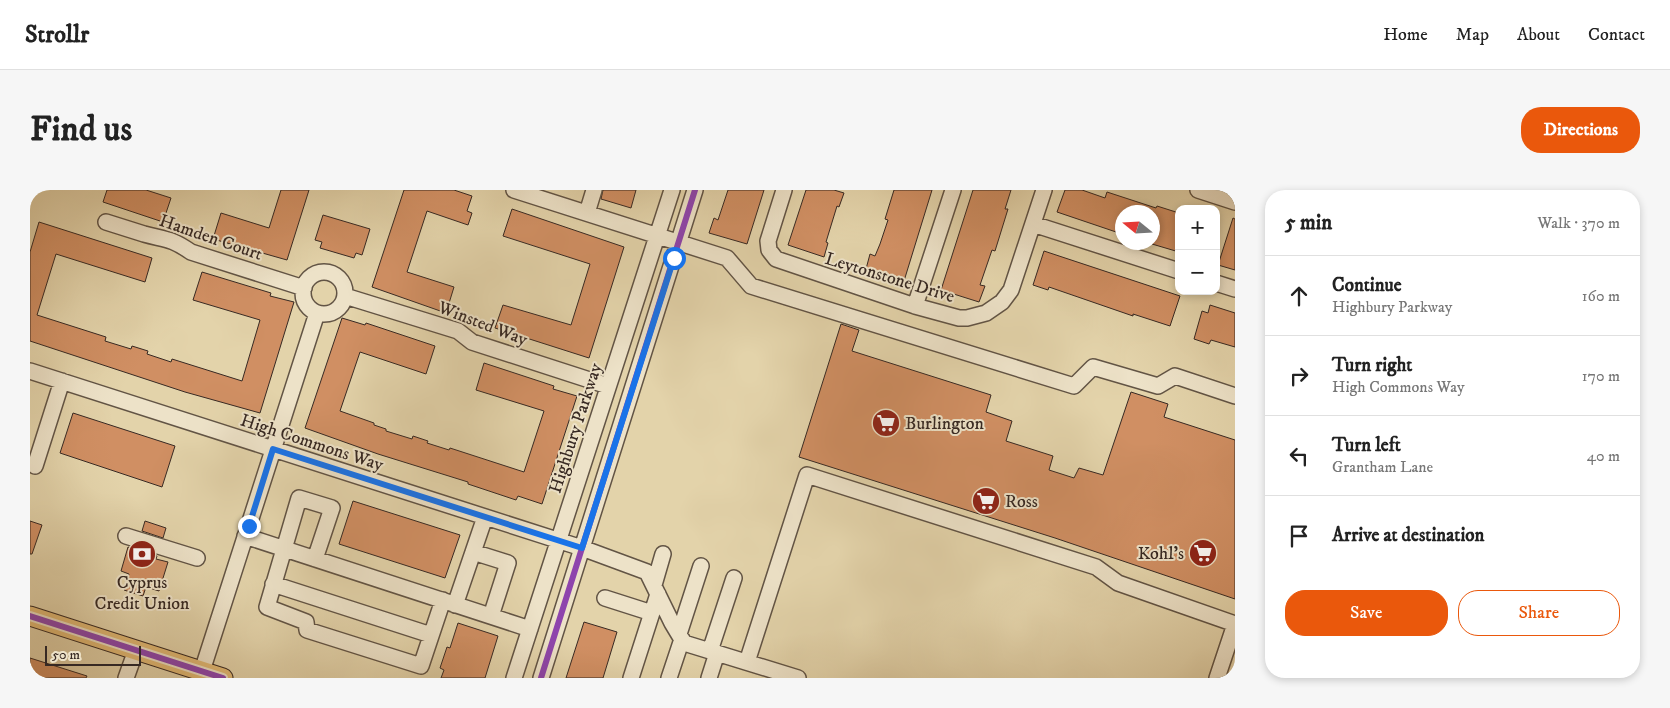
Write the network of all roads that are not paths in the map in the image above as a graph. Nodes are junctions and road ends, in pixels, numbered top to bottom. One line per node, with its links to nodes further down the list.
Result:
1 (514, 190): 10 (street)
2 (594, 190): 10 (street)
3 (672, 190): 13 (street, Highbury Parkway)
4 (695, 190): 14 (street)
5 (784, 190): 20 (street, Leytonstone Drive)
6 (953, 190): 20 (street)
7 (1044, 190): 12 (street, Leytonstone Drive)
8 (1198, 190): 9 (street)
9 (1235, 202)
10 (587, 213): 13 (street)
11 (106, 222): 17 (street, Hamden Court)
12 (1033, 224): 15 (street); 20 (street, Leytonstone Drive)
13 (657, 236): 14 (street); 24 (street, Highbury Parkway)
14 (678, 243): 25 (street); 32 (street)
15 (1175, 270)
16 (1220, 284): 18 (street)
17 (304, 288): 19 (street); 21 (street)
18 (1235, 290)
19 (345, 296): 21 (street); 24 (street, Winsted Way)
20 (915, 306)
21 (317, 313): 26 (street)
22 (30, 371): 23 (street, High Commons Way)
23 (62, 382): 26 (street, High Commons Way); 27 (street)
24 (608, 386): 31 (street, Highbury Parkway)
25 (1235, 396)
26 (273, 449): 28 (street, High Commons Way); 30 (street)
27 (35, 466)
28 (485, 516): 31 (street, High Commons Way); 34 (street)
29 (126, 536): 36 (street)
30 (245, 536): 33 (street); 54 (street)
31 (558, 540): 32 (street, High Commons Way); 48 (street, Highbury Parkway)
32 (582, 548): 41 (street, High Commons Way); 58 (street)
33 (284, 549): 37 (street); 37 (street); 40 (street)
34 (473, 552): 43 (street); 46 (street)
35 (663, 554): 41 (street)
36 (197, 558)
37 (315, 559): 43 (street)
38 (701, 566): 50 (street)
39 (734, 578): 52 (street)
40 (273, 584): 49 (street); 49 (street)
41 (656, 589): 44 (street); 50 (street, High Commons Way)
42 (605, 598): 44 (street)
43 (449, 602): 46 (street); 49 (street)
44 (652, 613): 59 (street)
45 (30, 616): 51 (main road)
46 (491, 616): 48 (street)
47 (1235, 624): 53 (street); 63 (street)
48 (530, 629): 57 (street, Highbury Parkway)
49 (431, 635)
50 (681, 637): 52 (street); 60 (street)
51 (136, 650): 54 (main road); 55 (street)
52 (714, 652): 53 (street); 61 (street)
53 (747, 662): 62 (street)
54 (202, 671): 56 (main road)
55 (126, 678)
56 (223, 678)
57 (514, 678)
58 (541, 678)
59 (631, 678)
60 (669, 678)
61 (709, 678)
62 (798, 678)
63 (1217, 678)

